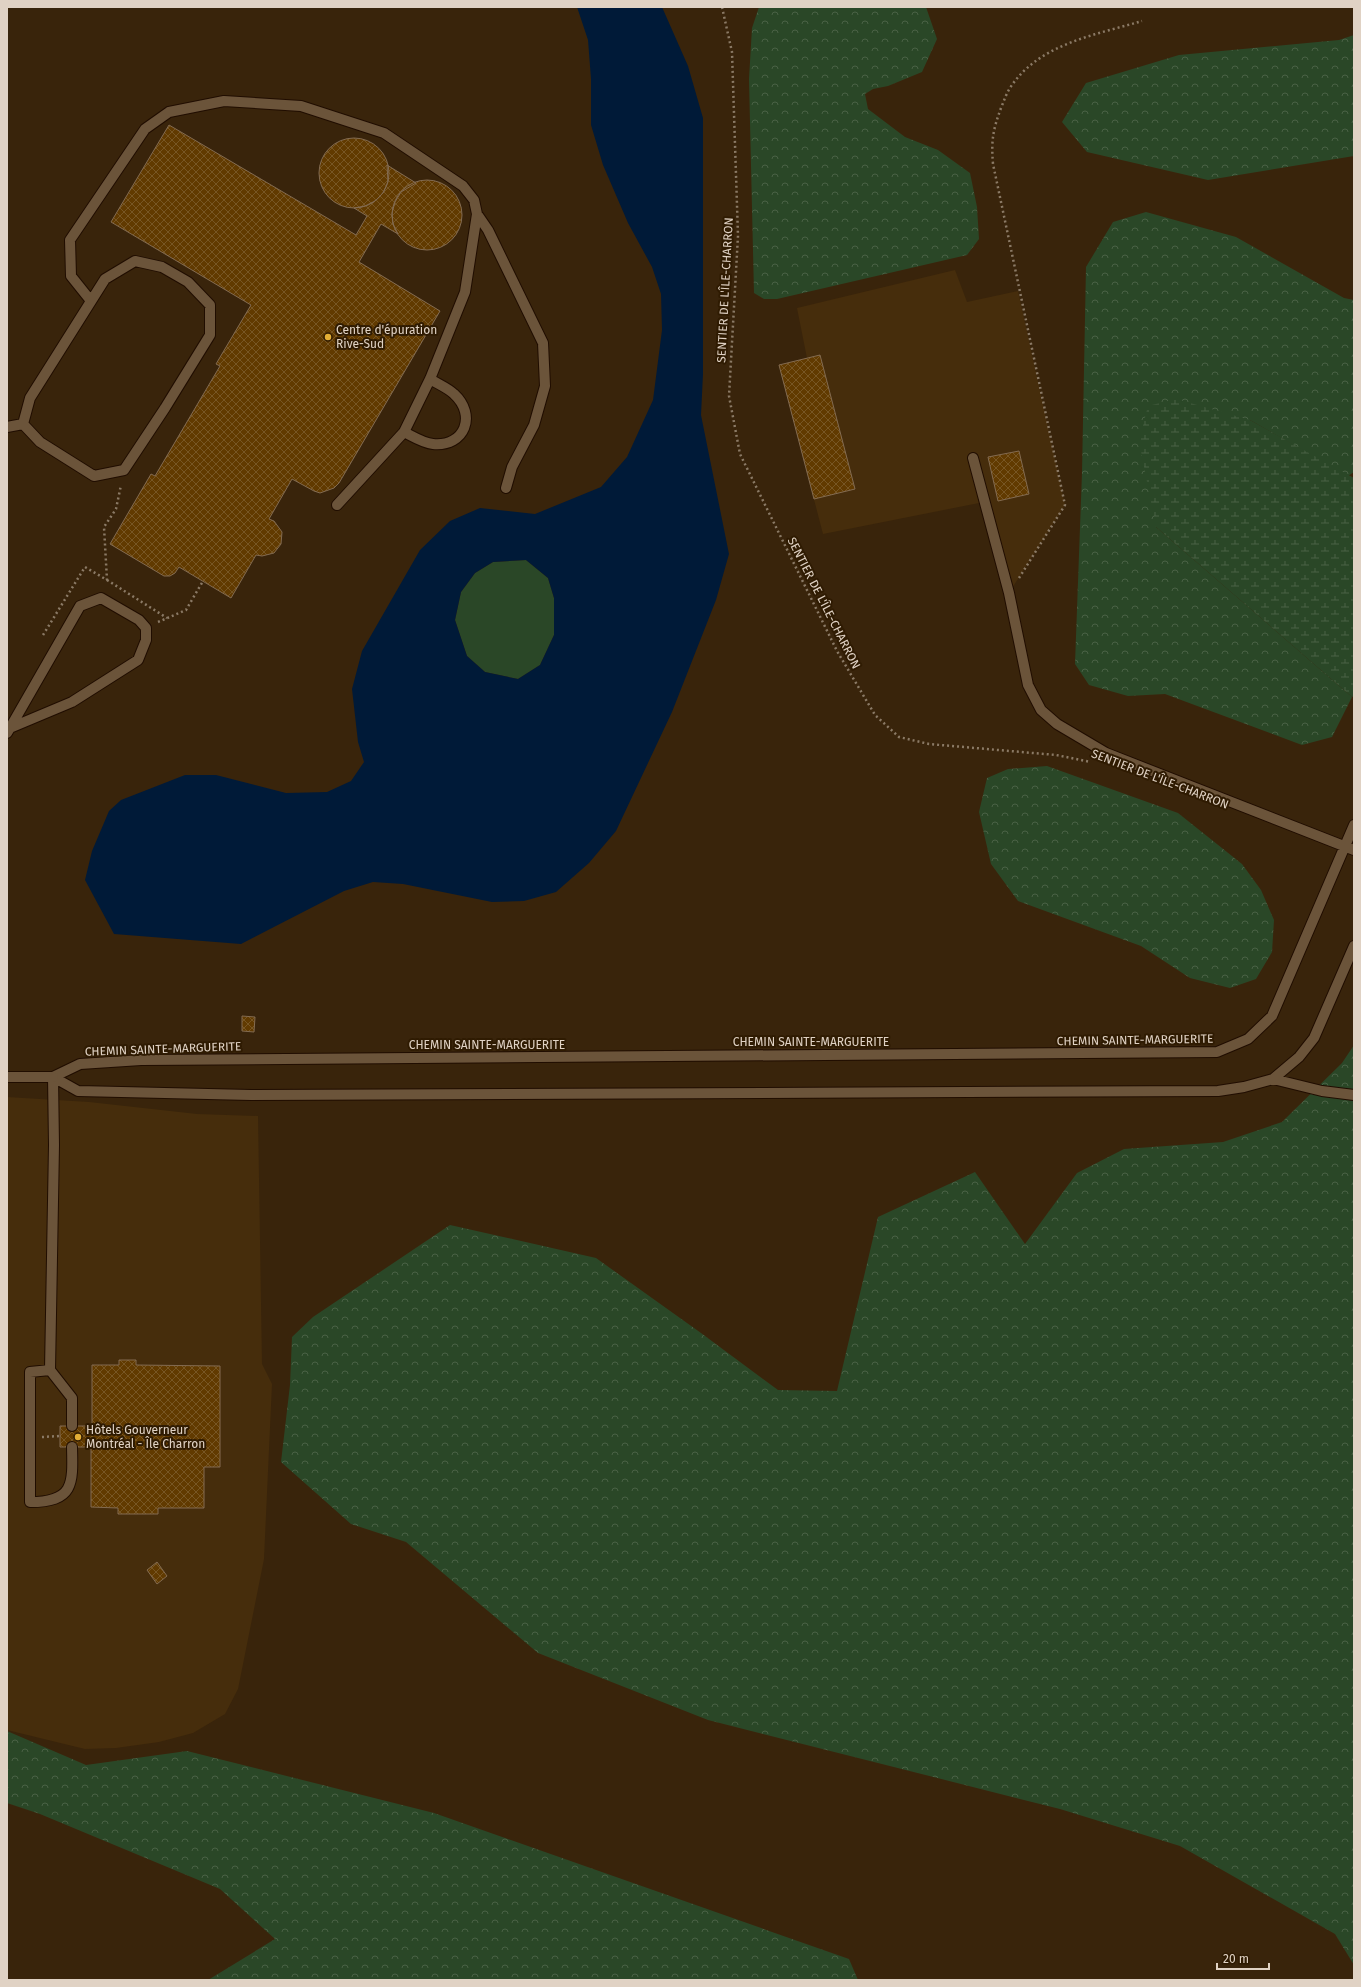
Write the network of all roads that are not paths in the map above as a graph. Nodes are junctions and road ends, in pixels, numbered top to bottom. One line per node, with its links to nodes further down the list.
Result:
1 (477, 214): 2 (street); 3 (street); 8 (street)
2 (91, 301): 4 (street); 4 (street)
3 (430, 379): 6 (street); 6 (street)
4 (23, 424): 5 (street)
5 (7, 427)
6 (404, 432): 9 (street)
7 (973, 458): 12 (street)
8 (506, 488)
9 (337, 505)
10 (8, 730): 10 (street)
11 (1354, 825): 12 (street, CHEMIN SAINTE-MARGUERITE)
12 (1350, 848): 15 (street, CHEMIN SAINTE-MARGUERITE)
13 (1354, 946): 16 (street)
14 (7, 1077): 15 (street)
15 (53, 1077): 16 (street); 18 (street)
16 (1273, 1079): 17 (street)
17 (1354, 1095)
18 (50, 1370): 19 (street); 20 (street)
19 (72, 1426)
20 (72, 1447)

